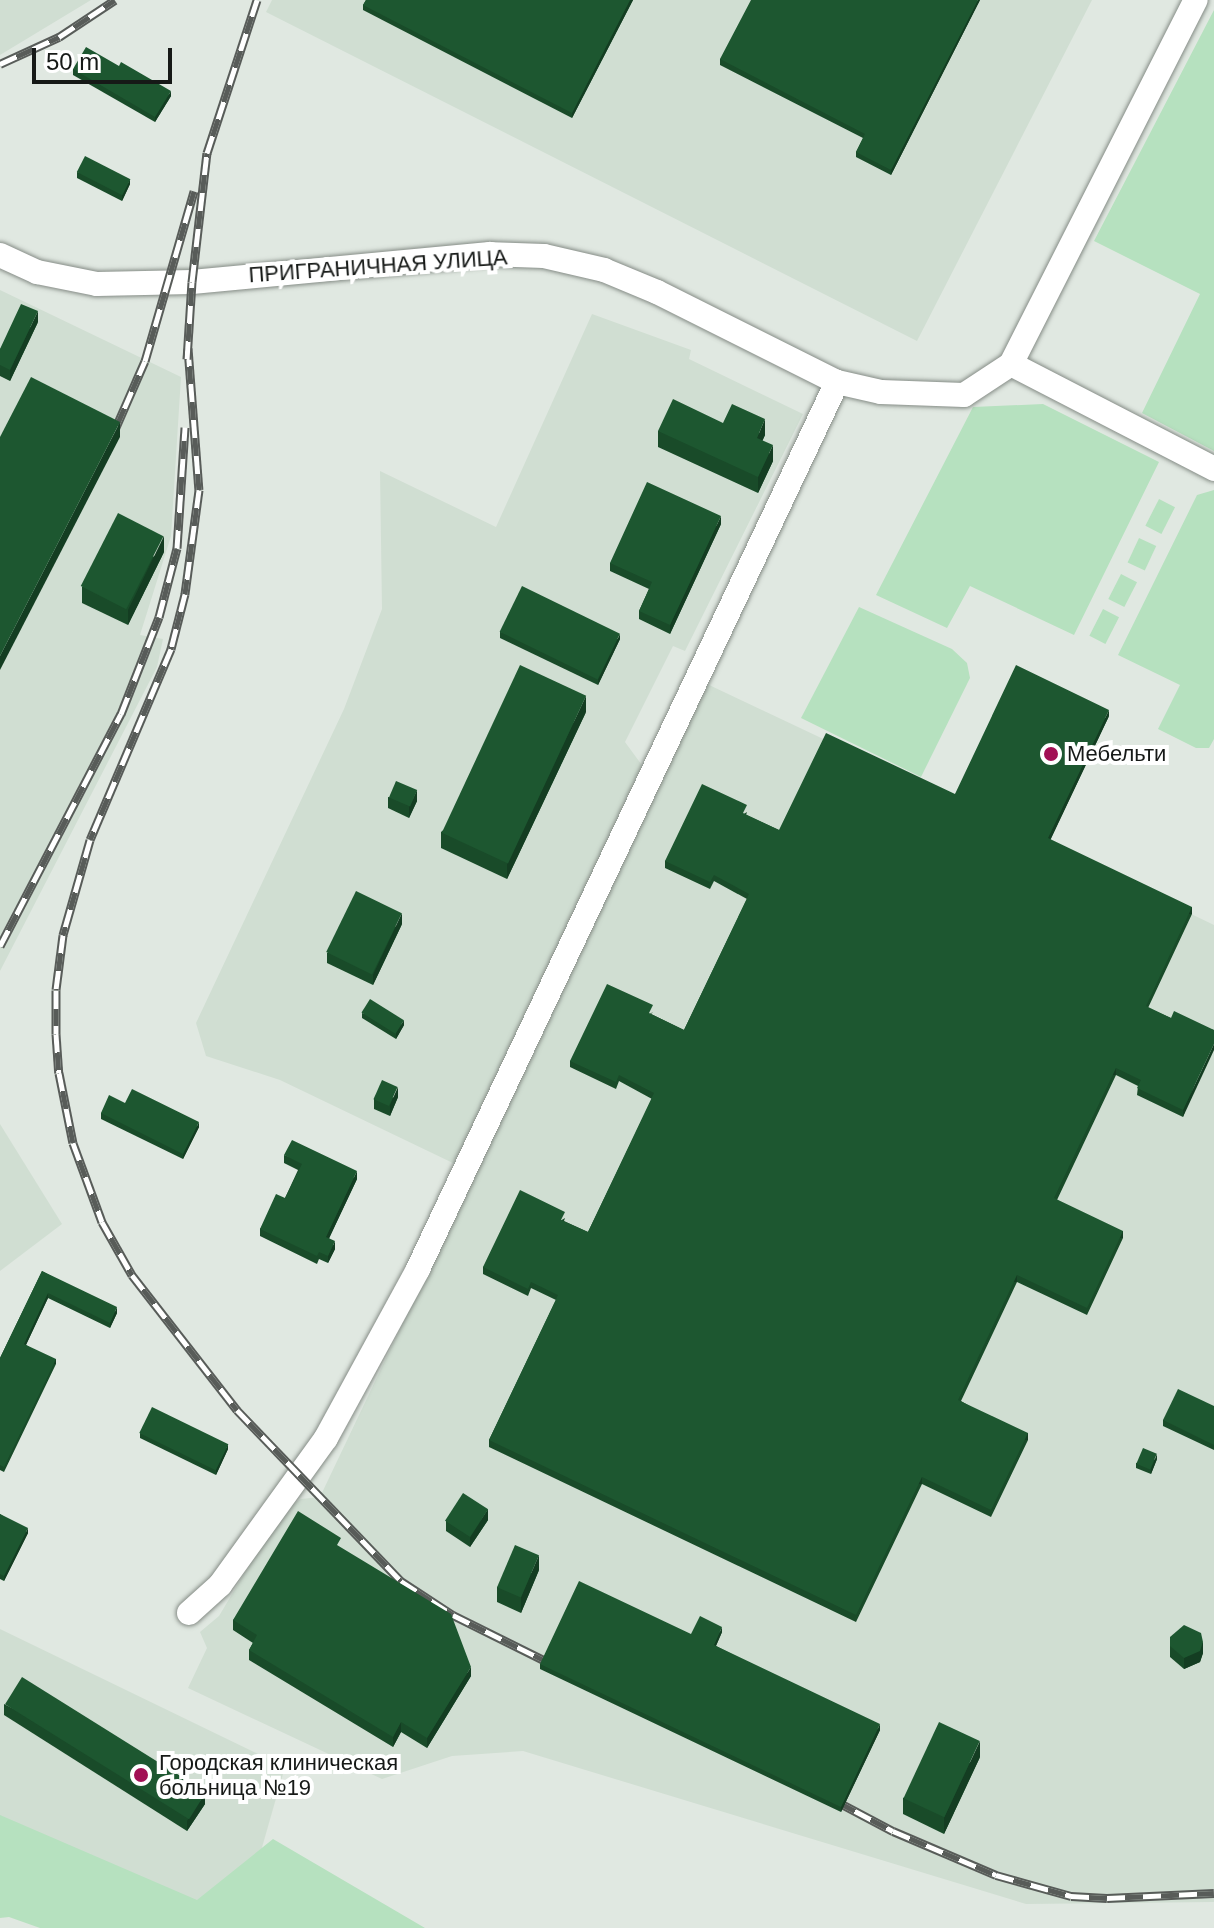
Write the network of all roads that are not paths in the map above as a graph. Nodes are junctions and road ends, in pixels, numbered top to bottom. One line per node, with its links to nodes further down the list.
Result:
1 (1196, 0): 3 (street)
2 (0, 255): 4 (street, ПРИГРАНИЧНАЯ УЛИЦА)
3 (1011, 364): 4 (street, ПРИГРАНИЧНАЯ УЛИЦА); 5 (street)
4 (837, 382): 6 (street)
5 (1214, 469)
6 (189, 1613)

